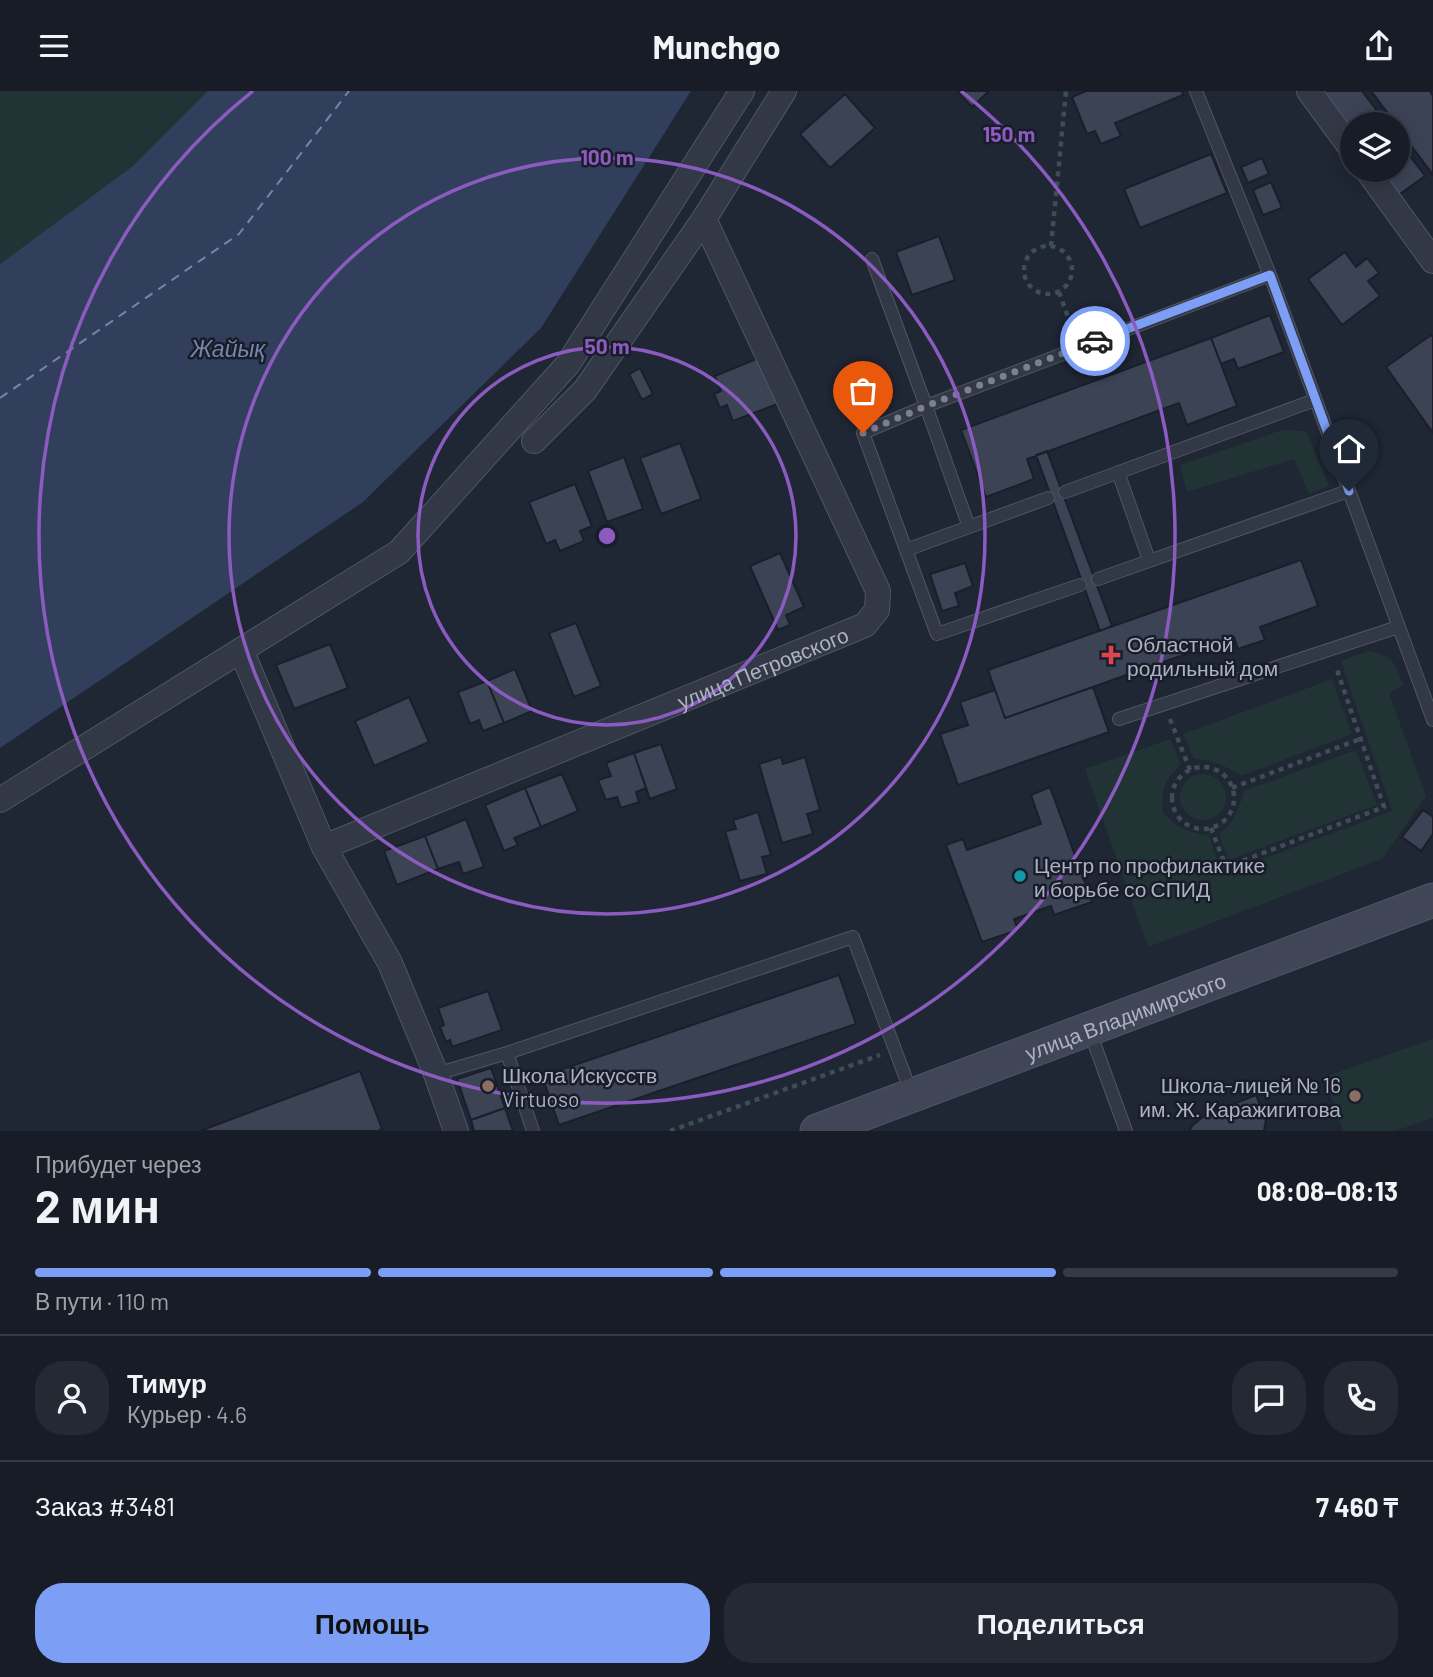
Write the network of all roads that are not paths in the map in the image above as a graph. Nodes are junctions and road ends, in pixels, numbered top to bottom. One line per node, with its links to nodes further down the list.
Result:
1 (742, 91): 24 (street)
2 (783, 91): 7 (street)
3 (1196, 91): 10 (lane)
4 (1309, 91): 5 (street)
5 (1340, 133)
6 (1376, 182): 9 (street)
7 (704, 219): 13 (street); 28 (street, улица Петровского)
8 (872, 260): 12 (lane)
9 (1433, 261)
10 (1270, 275): 11 (lane); 12 (lane)
11 (1315, 400): 14 (lane); 15 (lane)
12 (926, 406): 18 (lane); 19 (lane)
13 (534, 441)
14 (1118, 472): 16 (lane); 20 (lane)
15 (1349, 491): 20 (lane); 23 (lane)
16 (1065, 492)
17 (1048, 498): 18 (lane)
18 (969, 527): 19 (lane)
19 (906, 550): 22 (lane)
20 (1149, 560): 21 (lane)
21 (1098, 579)
22 (1080, 585)
23 (1398, 627): 25 (lane); 26 (lane)
24 (241, 650): 27 (street); 28 (street)
25 (1119, 719)
26 (1433, 720)
27 (0, 800)
28 (324, 847): 32 (street)
29 (1433, 900): 30 (street, улица Владимирского)
30 (1089, 1028): 33 (street, улица Владимирского); 37 (lane)
31 (507, 1053): 32 (lane); 33 (lane); 35 (lane)
32 (436, 1074): 34 (street)
33 (912, 1095): 36 (street, улица Владимирского)
34 (456, 1131)
35 (533, 1131)
36 (817, 1131)
37 (1126, 1131)

